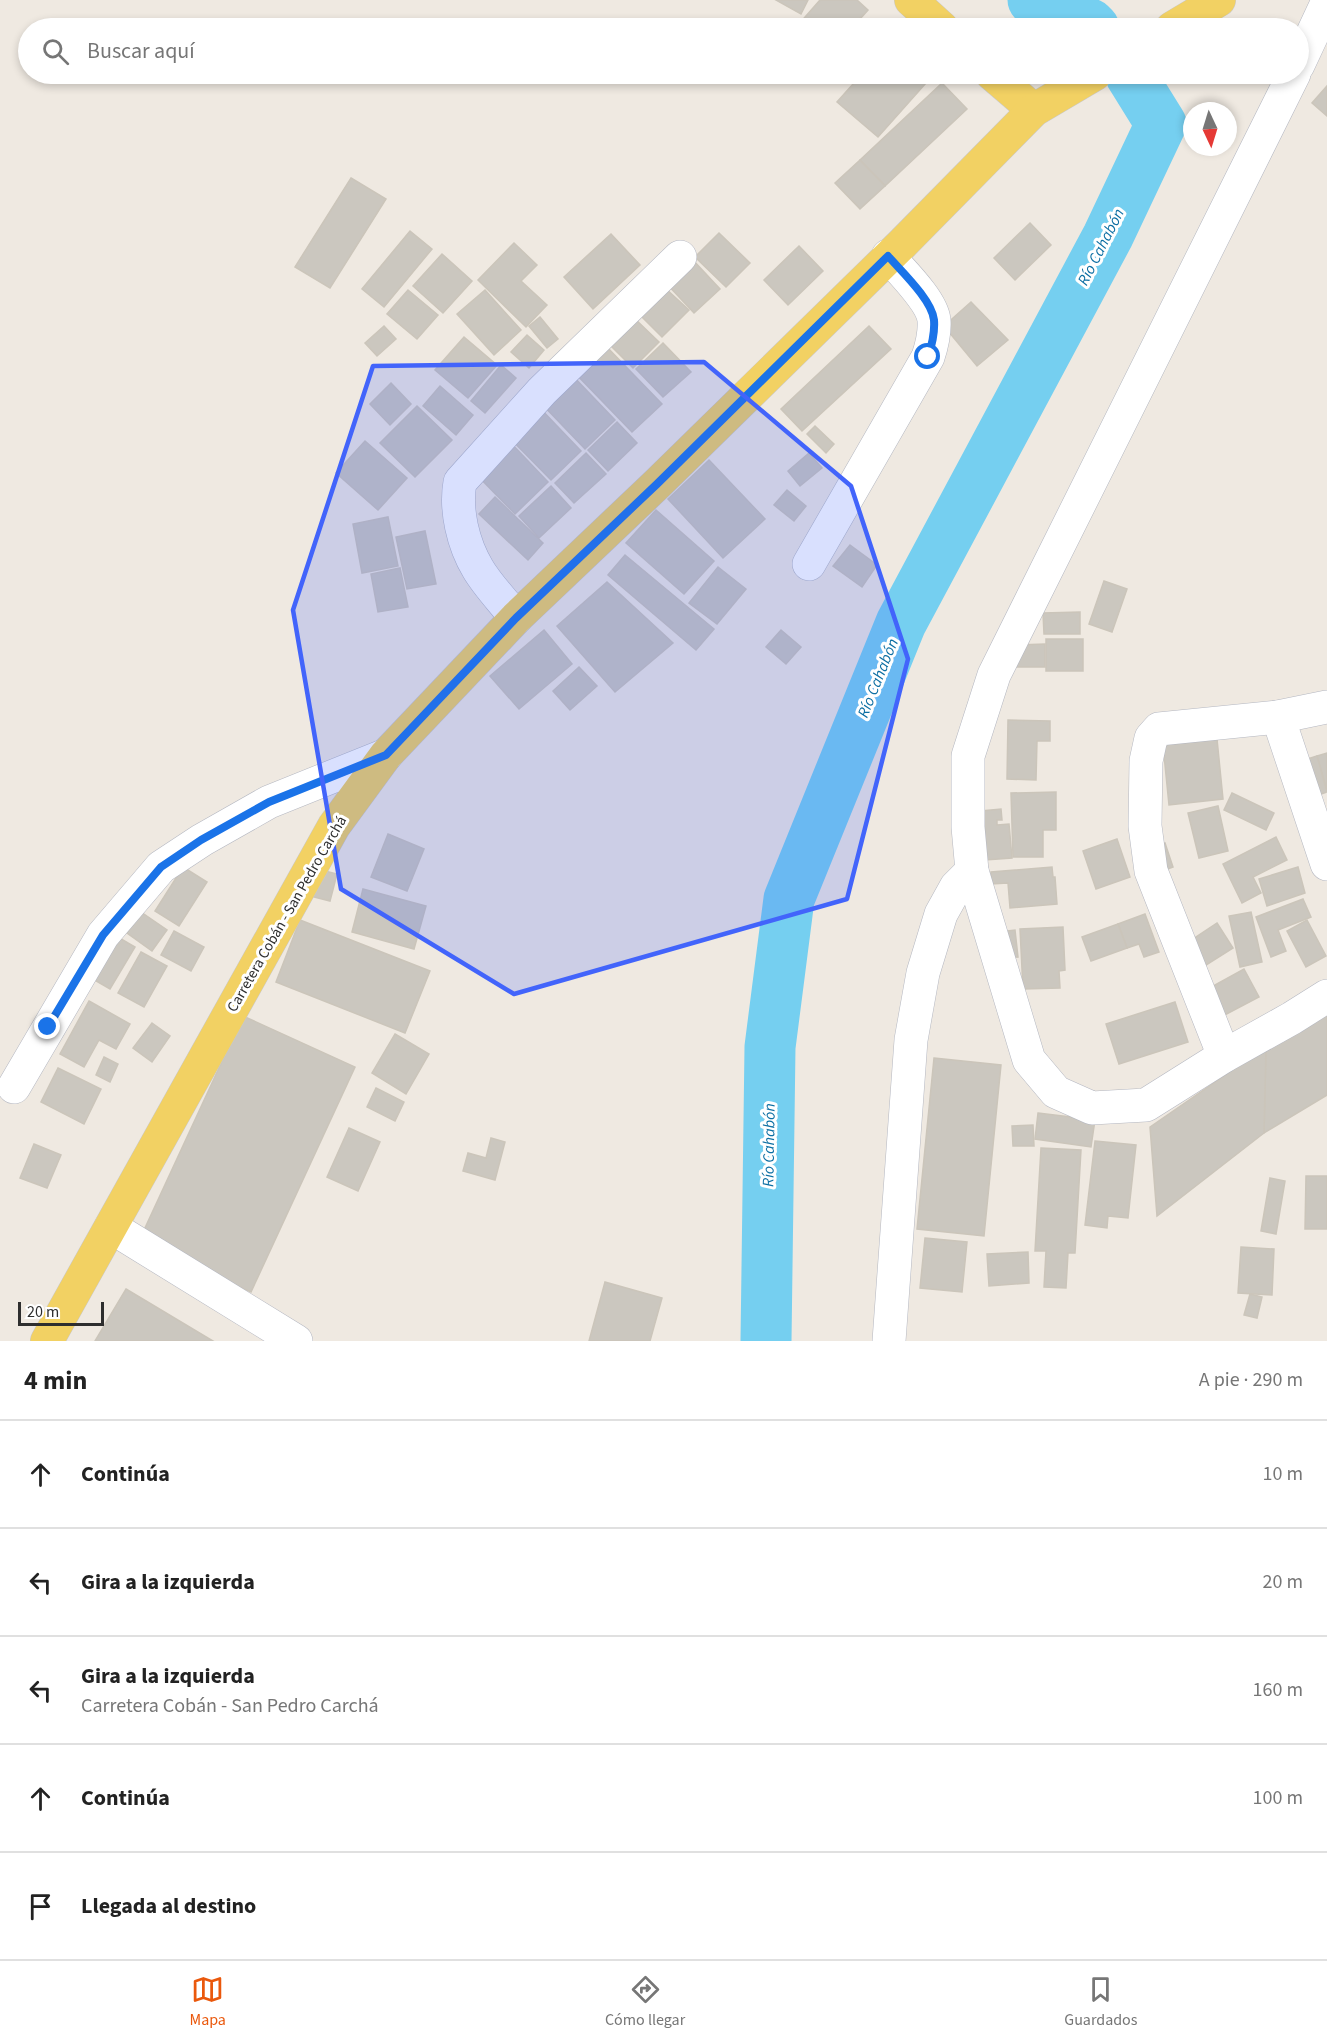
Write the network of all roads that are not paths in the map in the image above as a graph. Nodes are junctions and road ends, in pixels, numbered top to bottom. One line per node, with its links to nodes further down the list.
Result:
1 (911, 0): 4 (main road)
2 (1219, 0): 5 (main road)
3 (1327, 3): 6 (street)
4 (931, 18)
5 (1189, 18)
6 (1309, 43)
7 (1004, 84): 10 (main road)
8 (1077, 84): 10 (main road, Carretera Cobán - San Pedro Carchá)
9 (1289, 84): 19 (street)
10 (1034, 110): 11 (main road, Carretera Cobán - San Pedro Carchá)
11 (888, 256): 13 (street); 14 (main road, Carretera Cobán - San Pedro Carchá)
12 (680, 257): 14 (street)
13 (809, 564)
14 (516, 618): 17 (main road, Carretera Cobán - San Pedro Carchá)
15 (1327, 707): 16 (street)
16 (1278, 717): 18 (street); 21 (street)
17 (386, 755): 22 (street); 23 (main road, Carretera Cobán - San Pedro Carchá)
18 (1327, 864)
19 (972, 871): 21 (street); 26 (street)
20 (1327, 996): 21 (street)
21 (1224, 1056)
22 (14, 1087)
23 (111, 1227): 24 (main road, Carretera Cobán - San Pedro Carchá); 25 (street)
24 (46, 1341)
25 (296, 1341)
26 (889, 1341)

